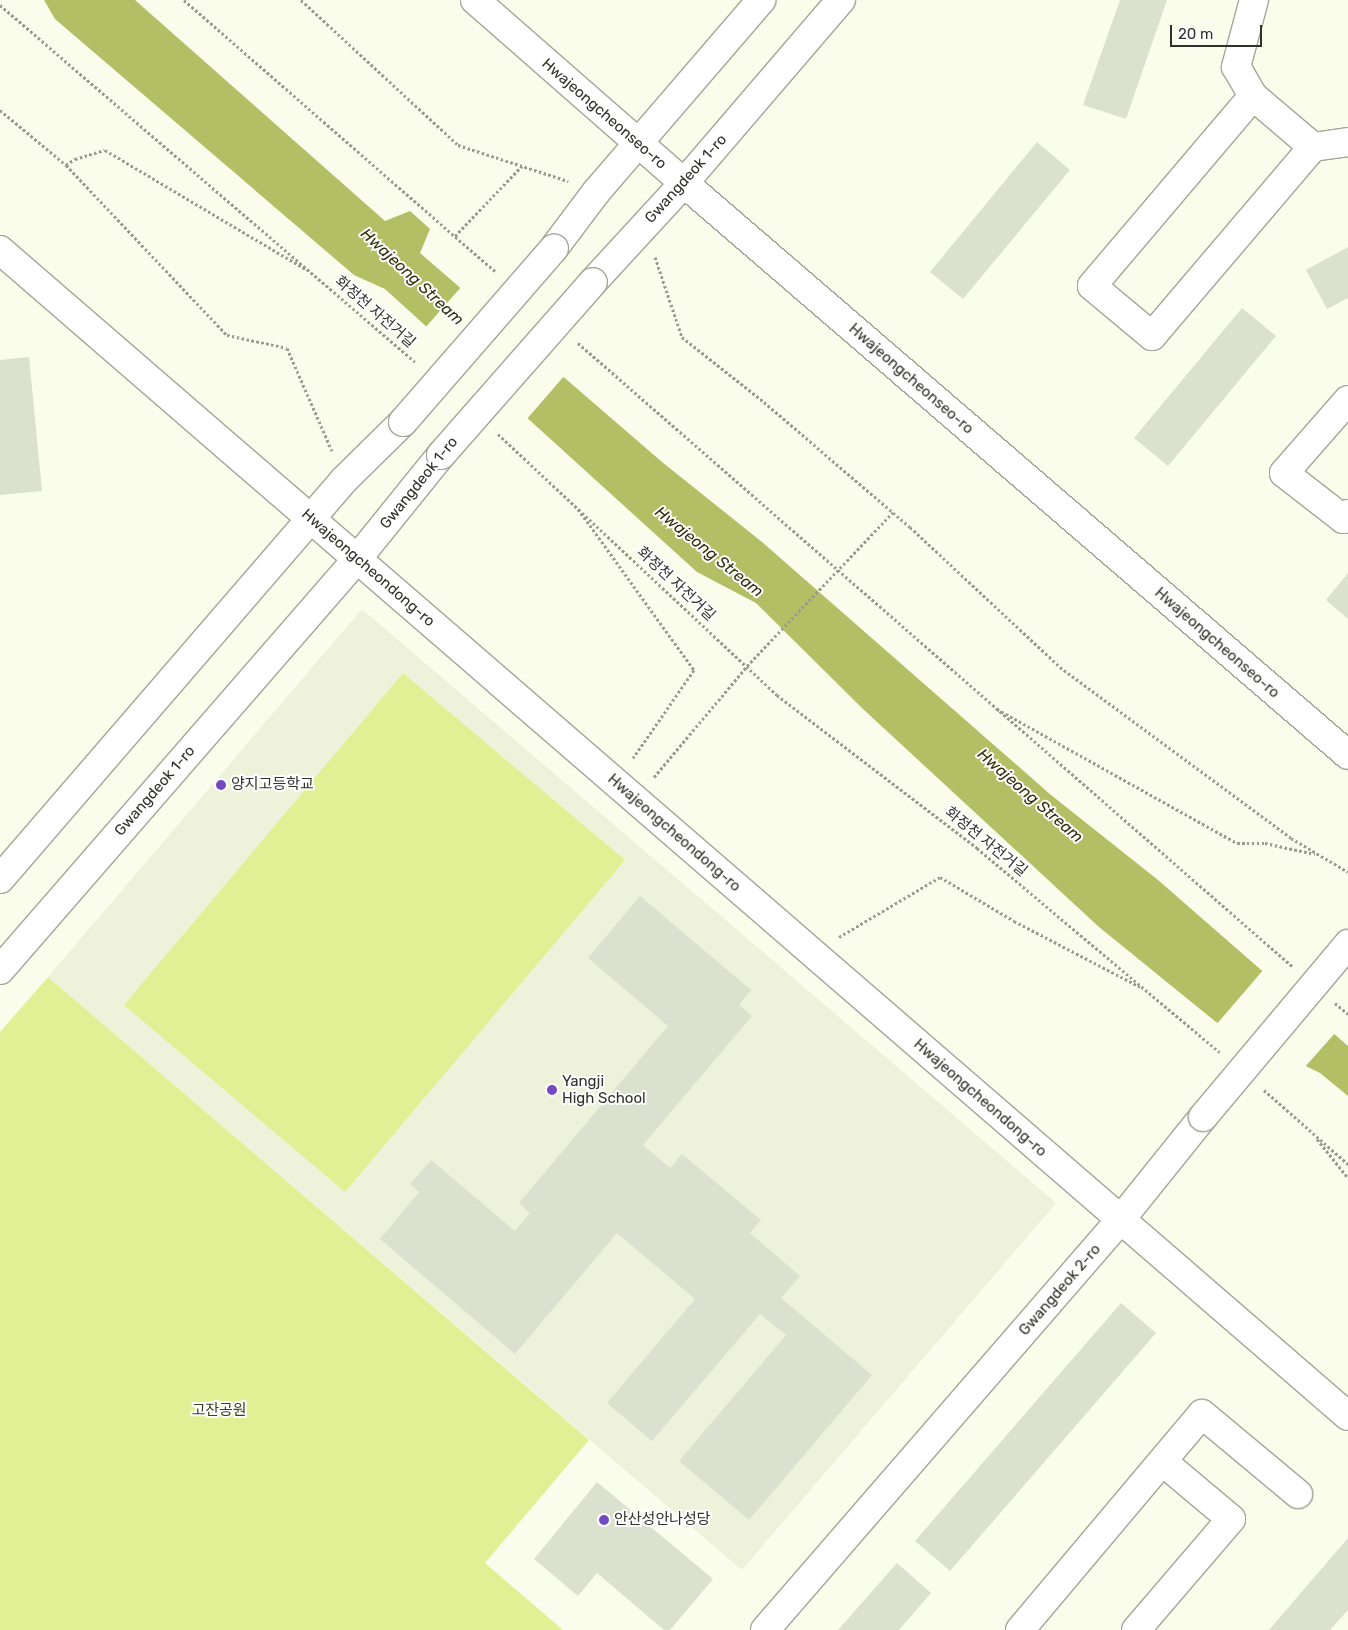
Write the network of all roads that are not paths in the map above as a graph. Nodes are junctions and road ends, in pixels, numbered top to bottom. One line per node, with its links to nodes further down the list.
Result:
1 (475, 0): 7 (street, Hwajeongcheonseo-ro)
2 (761, 0): 7 (street)
3 (841, 0): 9 (street, Gwangdeok 1-ro)
4 (1254, 0): 5 (street)
5 (1253, 96): 8 (street); 8 (street)
6 (1348, 142): 8 (street)
7 (638, 143): 9 (street, Hwajeongcheonseo-ro); 13 (street, bridge)
8 (1313, 146)
9 (684, 183): 14 (street, Gwangdeok 1-ro, bridge); 15 (street, Hwajeongcheonseo-ro)
10 (0, 250): 13 (street, Hwajeongcheondong-ro)
11 (1348, 400): 12 (street)
12 (1348, 514)
13 (311, 519): 14 (street, Hwajeongcheondong-ro); 16 (street)
14 (357, 559): 18 (street, Gwangdeok 1-ro); 19 (street, Hwajeongcheondong-ro)
15 (1348, 755)
16 (0, 879)
17 (1348, 944): 19 (street, Gwangdeok 2-ro, bridge)
18 (0, 970)
19 (1121, 1219): 20 (street, Hwajeongcheondong-ro); 23 (street, Gwangdeok 2-ro)
20 (1348, 1416)
21 (1163, 1462): 22 (street); 24 (street); 25 (street)
22 (1298, 1494)
23 (765, 1630)
24 (1020, 1630)
25 (1136, 1630)

